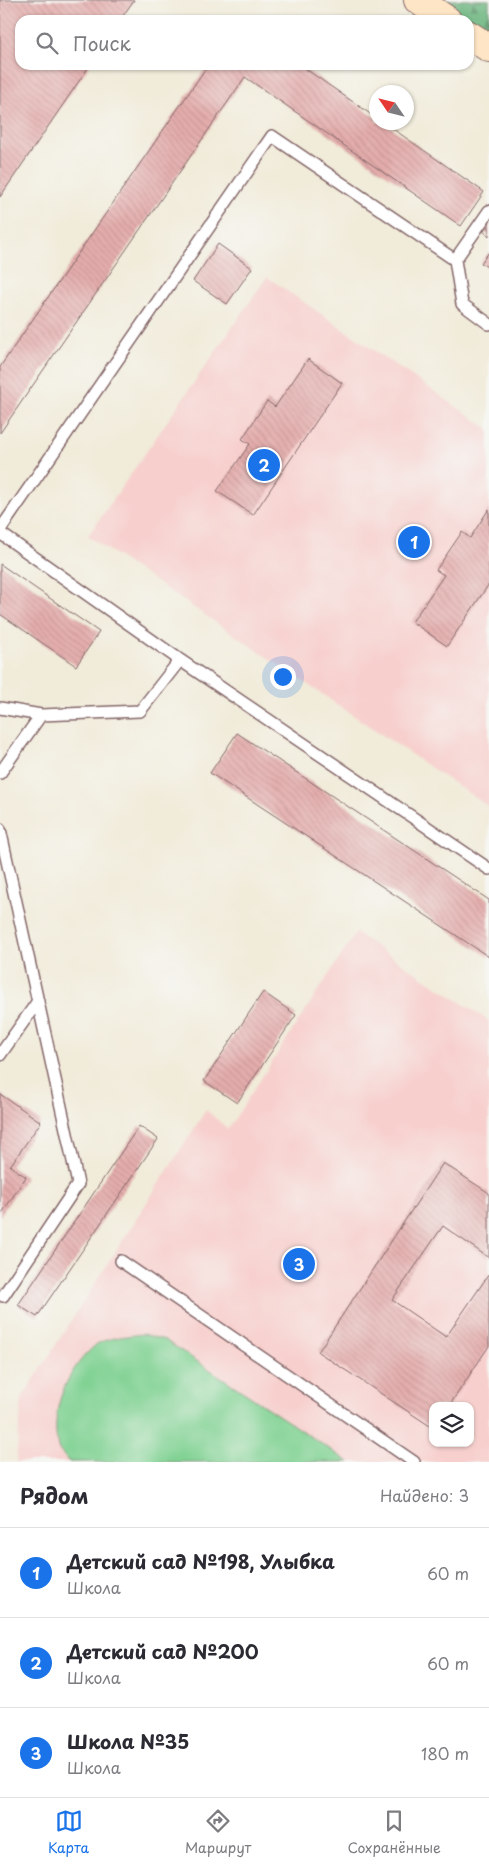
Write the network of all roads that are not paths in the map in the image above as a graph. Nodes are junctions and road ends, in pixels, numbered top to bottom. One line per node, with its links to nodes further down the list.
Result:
1 (418, 0): 2 (main road)
2 (440, 15)
3 (474, 38): 4 (main road)
4 (489, 48)
5 (489, 211): 6 (lane)
6 (455, 260): 7 (lane); 8 (lane)
7 (489, 324)
8 (0, 532): 9 (lane)
9 (180, 660): 11 (lane); 14 (lane)
10 (0, 708): 11 (lane)
11 (41, 716): 12 (lane)
12 (0, 773)
13 (0, 829): 15 (lane)
14 (489, 869)
15 (38, 1001): 16 (lane); 18 (lane)
16 (0, 1055)
17 (120, 1261): 19 (lane)
18 (3, 1296)
19 (414, 1462)

